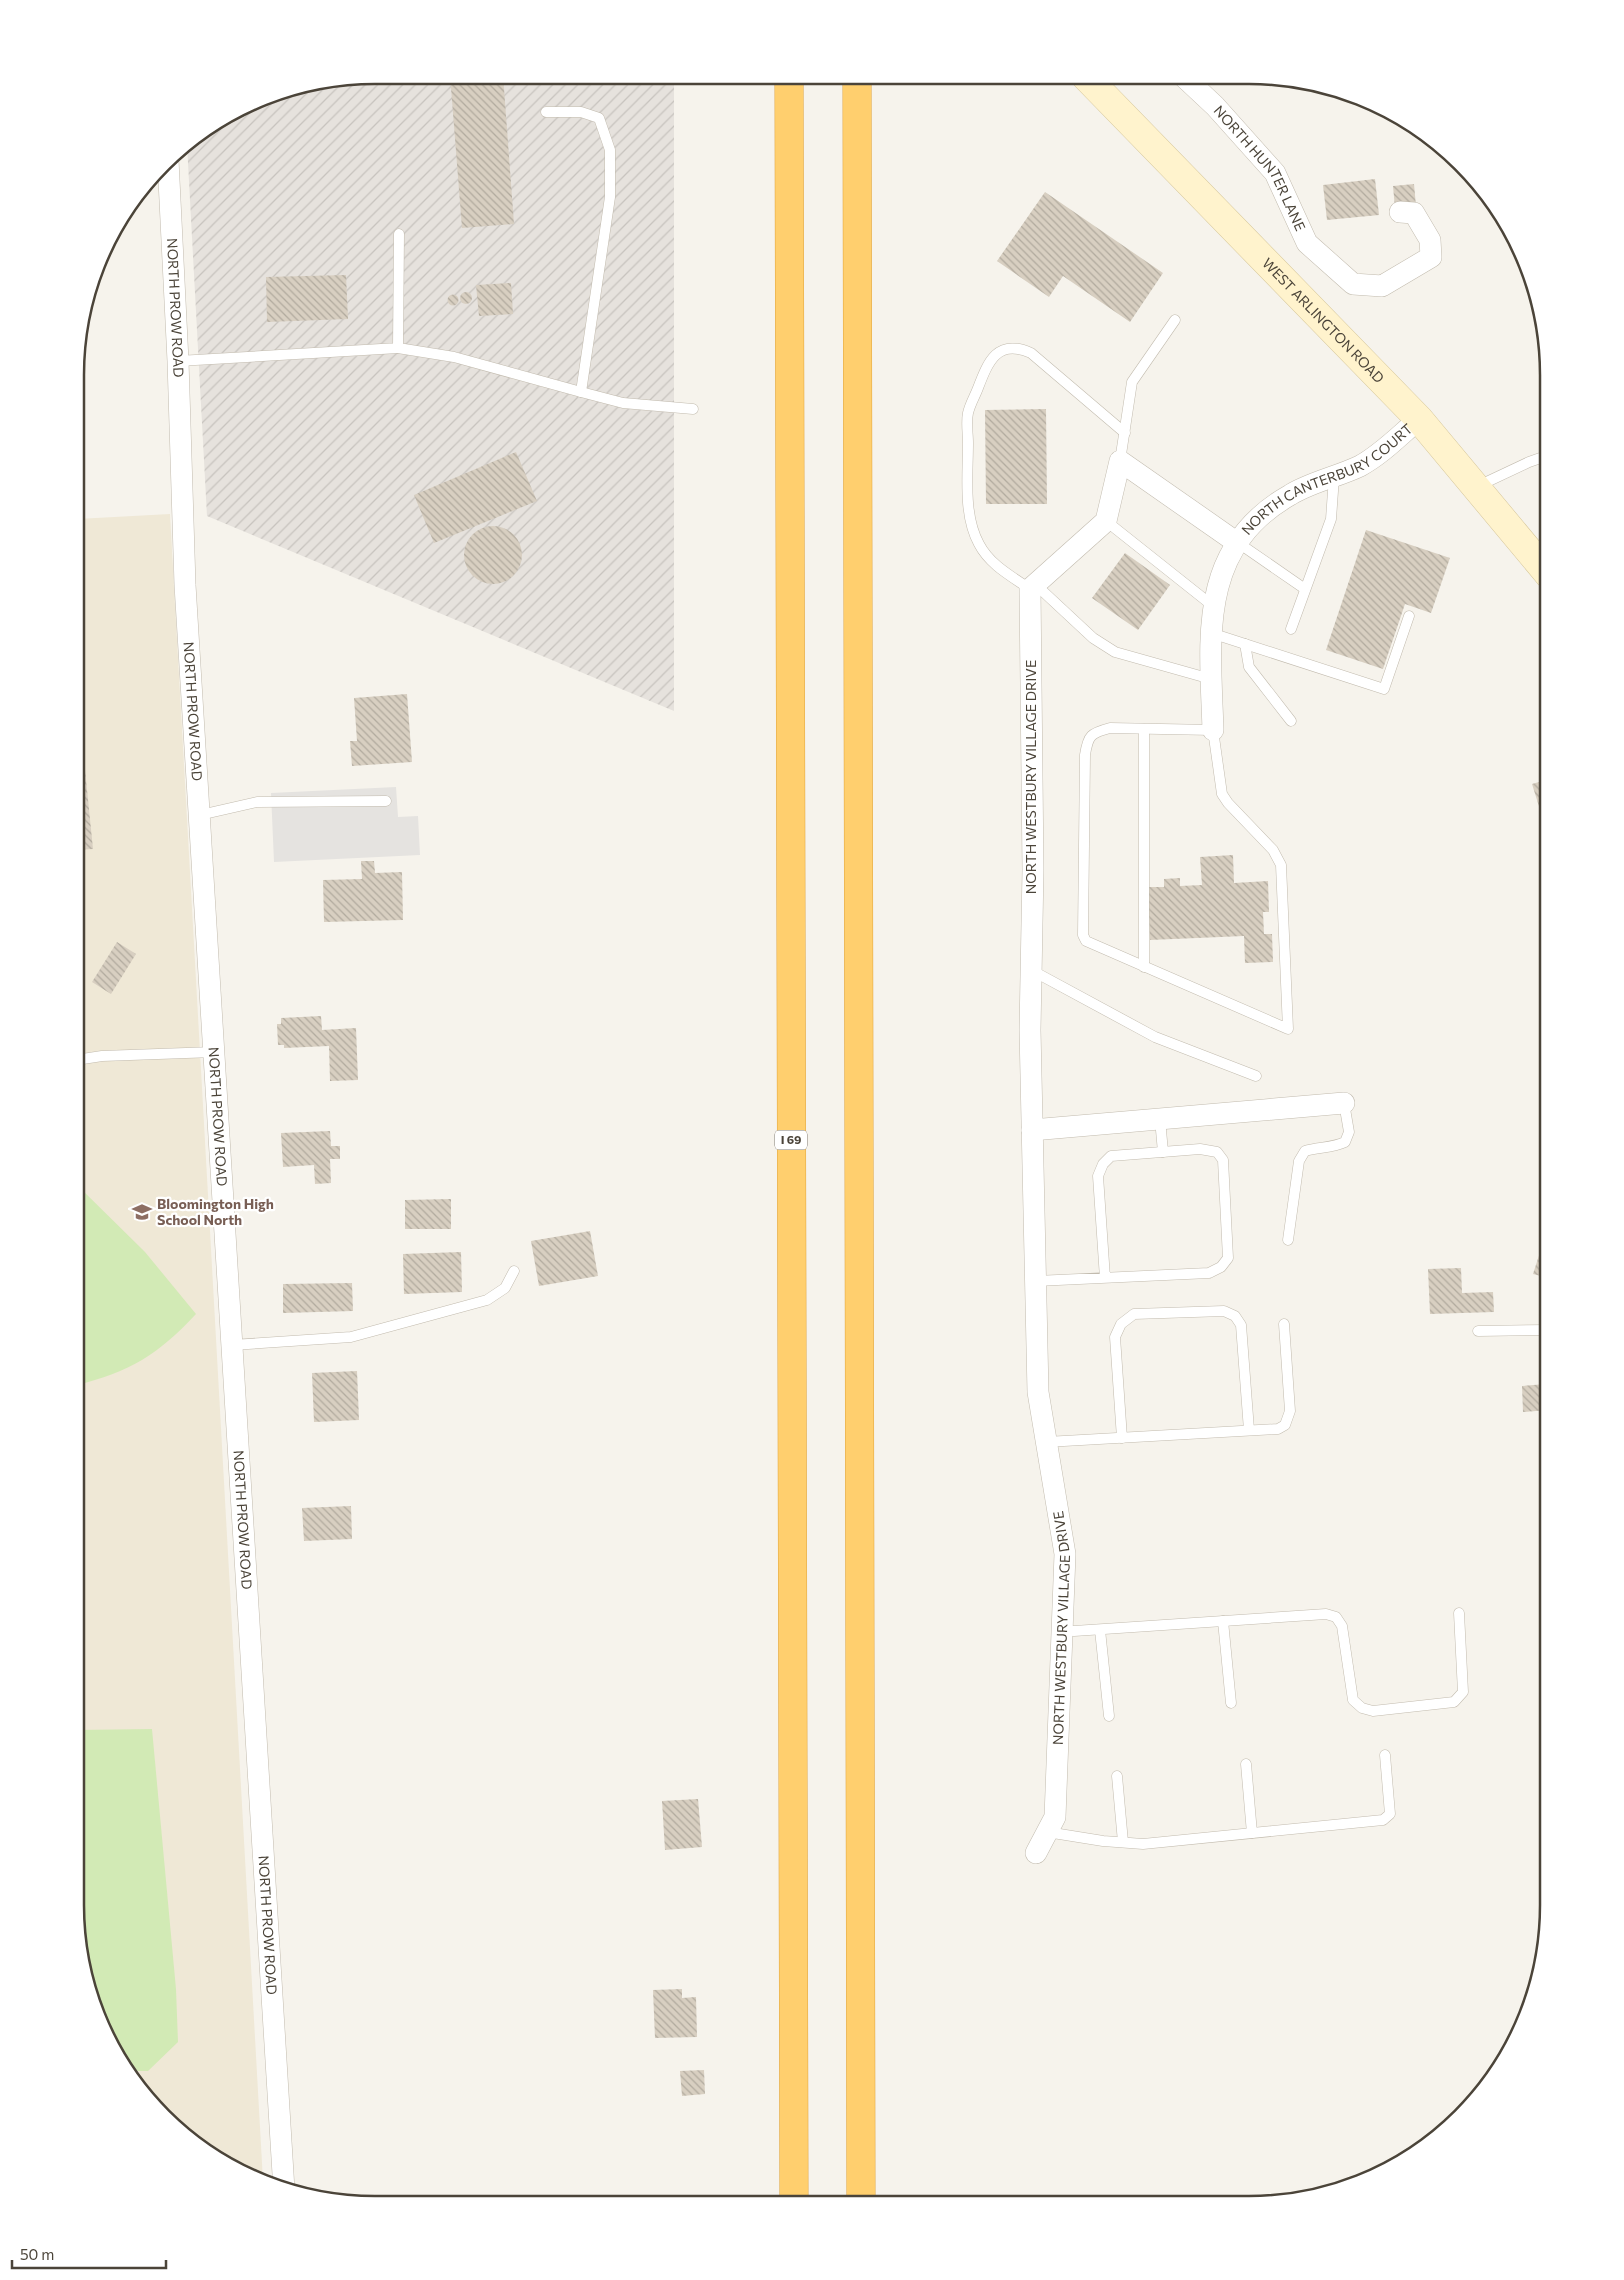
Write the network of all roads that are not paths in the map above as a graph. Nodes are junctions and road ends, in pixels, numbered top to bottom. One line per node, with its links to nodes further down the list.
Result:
1 (789, 84): 70 (highway, I 69)
2 (857, 84): 71 (highway)
3 (1093, 84): 14 (street, WEST ARLINGTON ROAD)
4 (1191, 84): 7 (street, NORTH HUNTER LANE)
5 (546, 112): 12 (lane)
6 (168, 170): 11 (street, NORTH PROW ROAD)
7 (1400, 212)
8 (399, 234): 10 (lane)
9 (1175, 320): 15 (lane)
10 (398, 348): 11 (lane); 12 (lane)
11 (178, 361): 35 (street, NORTH PROW ROAD)
12 (580, 392): 13 (lane)
13 (694, 409)
14 (1419, 419): 18 (street, NORTH CANTERBURY COURT); 19 (street, WEST ARLINGTON ROAD)
15 (1125, 433): 17 (lane); 23 (lane)
16 (1540, 458): 19 (lane)
17 (1120, 461): 20 (street); 21 (street, NORTH CANTERBURY COURT)
18 (1334, 476): 21 (street, NORTH CANTERBURY COURT); 24 (lane)
19 (1476, 487): 22 (street, WEST ARLINGTON ROAD)
20 (1106, 521): 23 (street); 25 (lane)
21 (1236, 542): 24 (lane); 25 (street, NORTH CANTERBURY COURT)
22 (1540, 564)
23 (1032, 587): 30 (lane); 37 (street, NORTH WESTBURY VILLAGE DRIVE)
24 (1305, 589): 27 (lane)
25 (1213, 606): 28 (street, NORTH CANTERBURY COURT)
26 (1409, 616): 29 (lane)
27 (1291, 629)
28 (1211, 633): 29 (lane); 30 (street, NORTH CANTERBURY COURT)
29 (1245, 644): 31 (lane)
30 (1211, 679): 33 (street, NORTH CANTERBURY COURT)
31 (1291, 721)
32 (1144, 729): 33 (lane); 36 (lane); 36 (lane)
33 (1213, 730): 36 (lane)
34 (386, 802): 35 (lane)
35 (200, 815): 38 (street, NORTH PROW ROAD)
36 (1144, 967)
37 (1031, 970): 40 (lane); 43 (street, NORTH WESTBURY VILLAGE DRIVE)
38 (214, 1052): 39 (lane); 52 (street, NORTH PROW ROAD)
39 (84, 1059)
40 (1256, 1076)
41 (1344, 1104): 42 (street); 45 (lane)
42 (1160, 1119): 43 (street); 44 (lane)
43 (1032, 1130): 48 (street, NORTH WESTBURY VILLAGE DRIVE)
44 (1163, 1152): 47 (lane); 47 (lane)
45 (1288, 1240)
46 (514, 1272): 52 (lane)
47 (1105, 1278): 48 (lane)
48 (1036, 1281): 55 (street, NORTH WESTBURY VILLAGE DRIVE)
49 (1284, 1324): 53 (lane)
50 (1540, 1330): 51 (lane)
51 (1478, 1331)
52 (232, 1345): 69 (street, NORTH PROW ROAD)
53 (1249, 1430): 54 (lane); 54 (lane)
54 (1122, 1438): 55 (lane)
55 (1046, 1442): 58 (street, NORTH WESTBURY VILLAGE DRIVE)
56 (1460, 1613): 57 (lane)
57 (1223, 1621): 59 (lane); 60 (lane)
58 (1062, 1630): 59 (lane); 65 (street, NORTH WESTBURY VILLAGE DRIVE)
59 (1100, 1630): 61 (lane)
60 (1231, 1703)
61 (1109, 1716)
62 (1385, 1755): 66 (lane)
63 (1246, 1764): 66 (lane)
64 (1117, 1776): 67 (lane)
65 (1047, 1832): 67 (lane); 68 (street, NORTH WESTBURY VILLAGE DRIVE)
66 (1252, 1833): 67 (lane)
67 (1123, 1842)
68 (1036, 1853)
69 (283, 2182)
70 (794, 2196)
71 (861, 2196)

